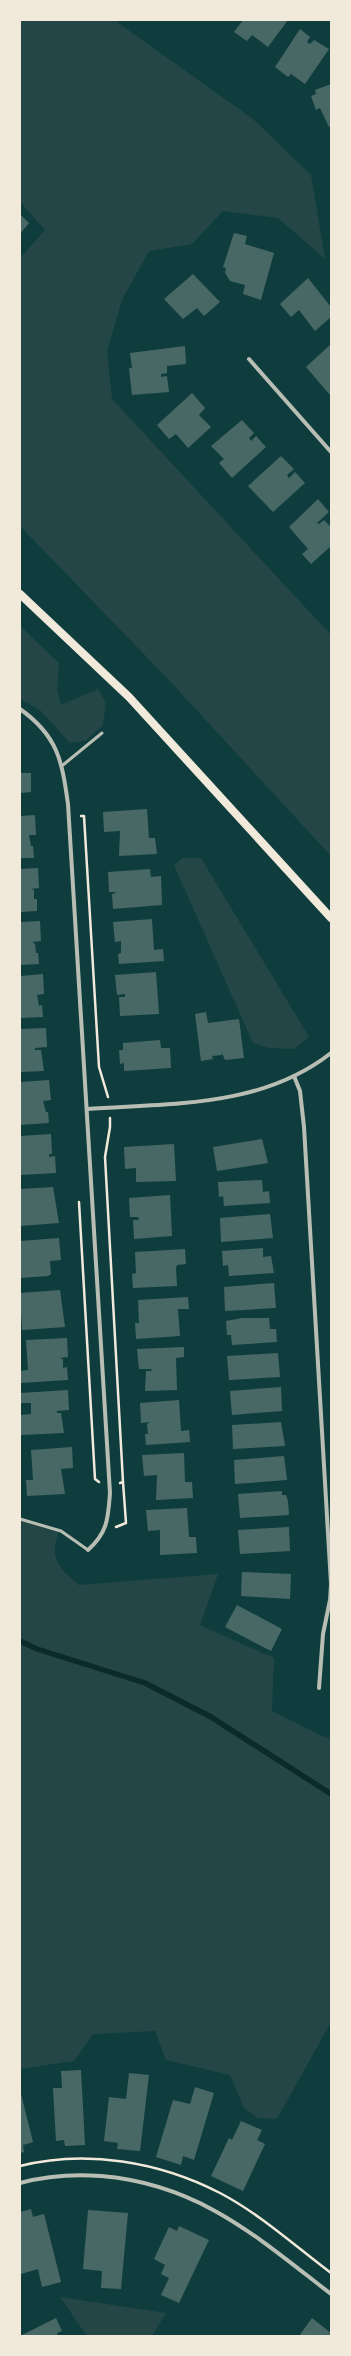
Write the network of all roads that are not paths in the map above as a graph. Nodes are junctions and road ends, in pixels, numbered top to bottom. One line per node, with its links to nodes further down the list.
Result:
1 (249, 359): 2 (street)
2 (331, 452)
3 (20, 594): 7 (main road)
4 (20, 709): 6 (street)
5 (102, 733): 6 (lane)
6 (63, 765): 10 (street)
7 (331, 918)
8 (331, 1053): 9 (street)
9 (294, 1076): 10 (street); 13 (street)
10 (87, 1109): 12 (street)
11 (20, 1518): 12 (lane)
12 (88, 1550)
13 (319, 1688)
14 (20, 2183): 15 (street)
15 (331, 2294)

